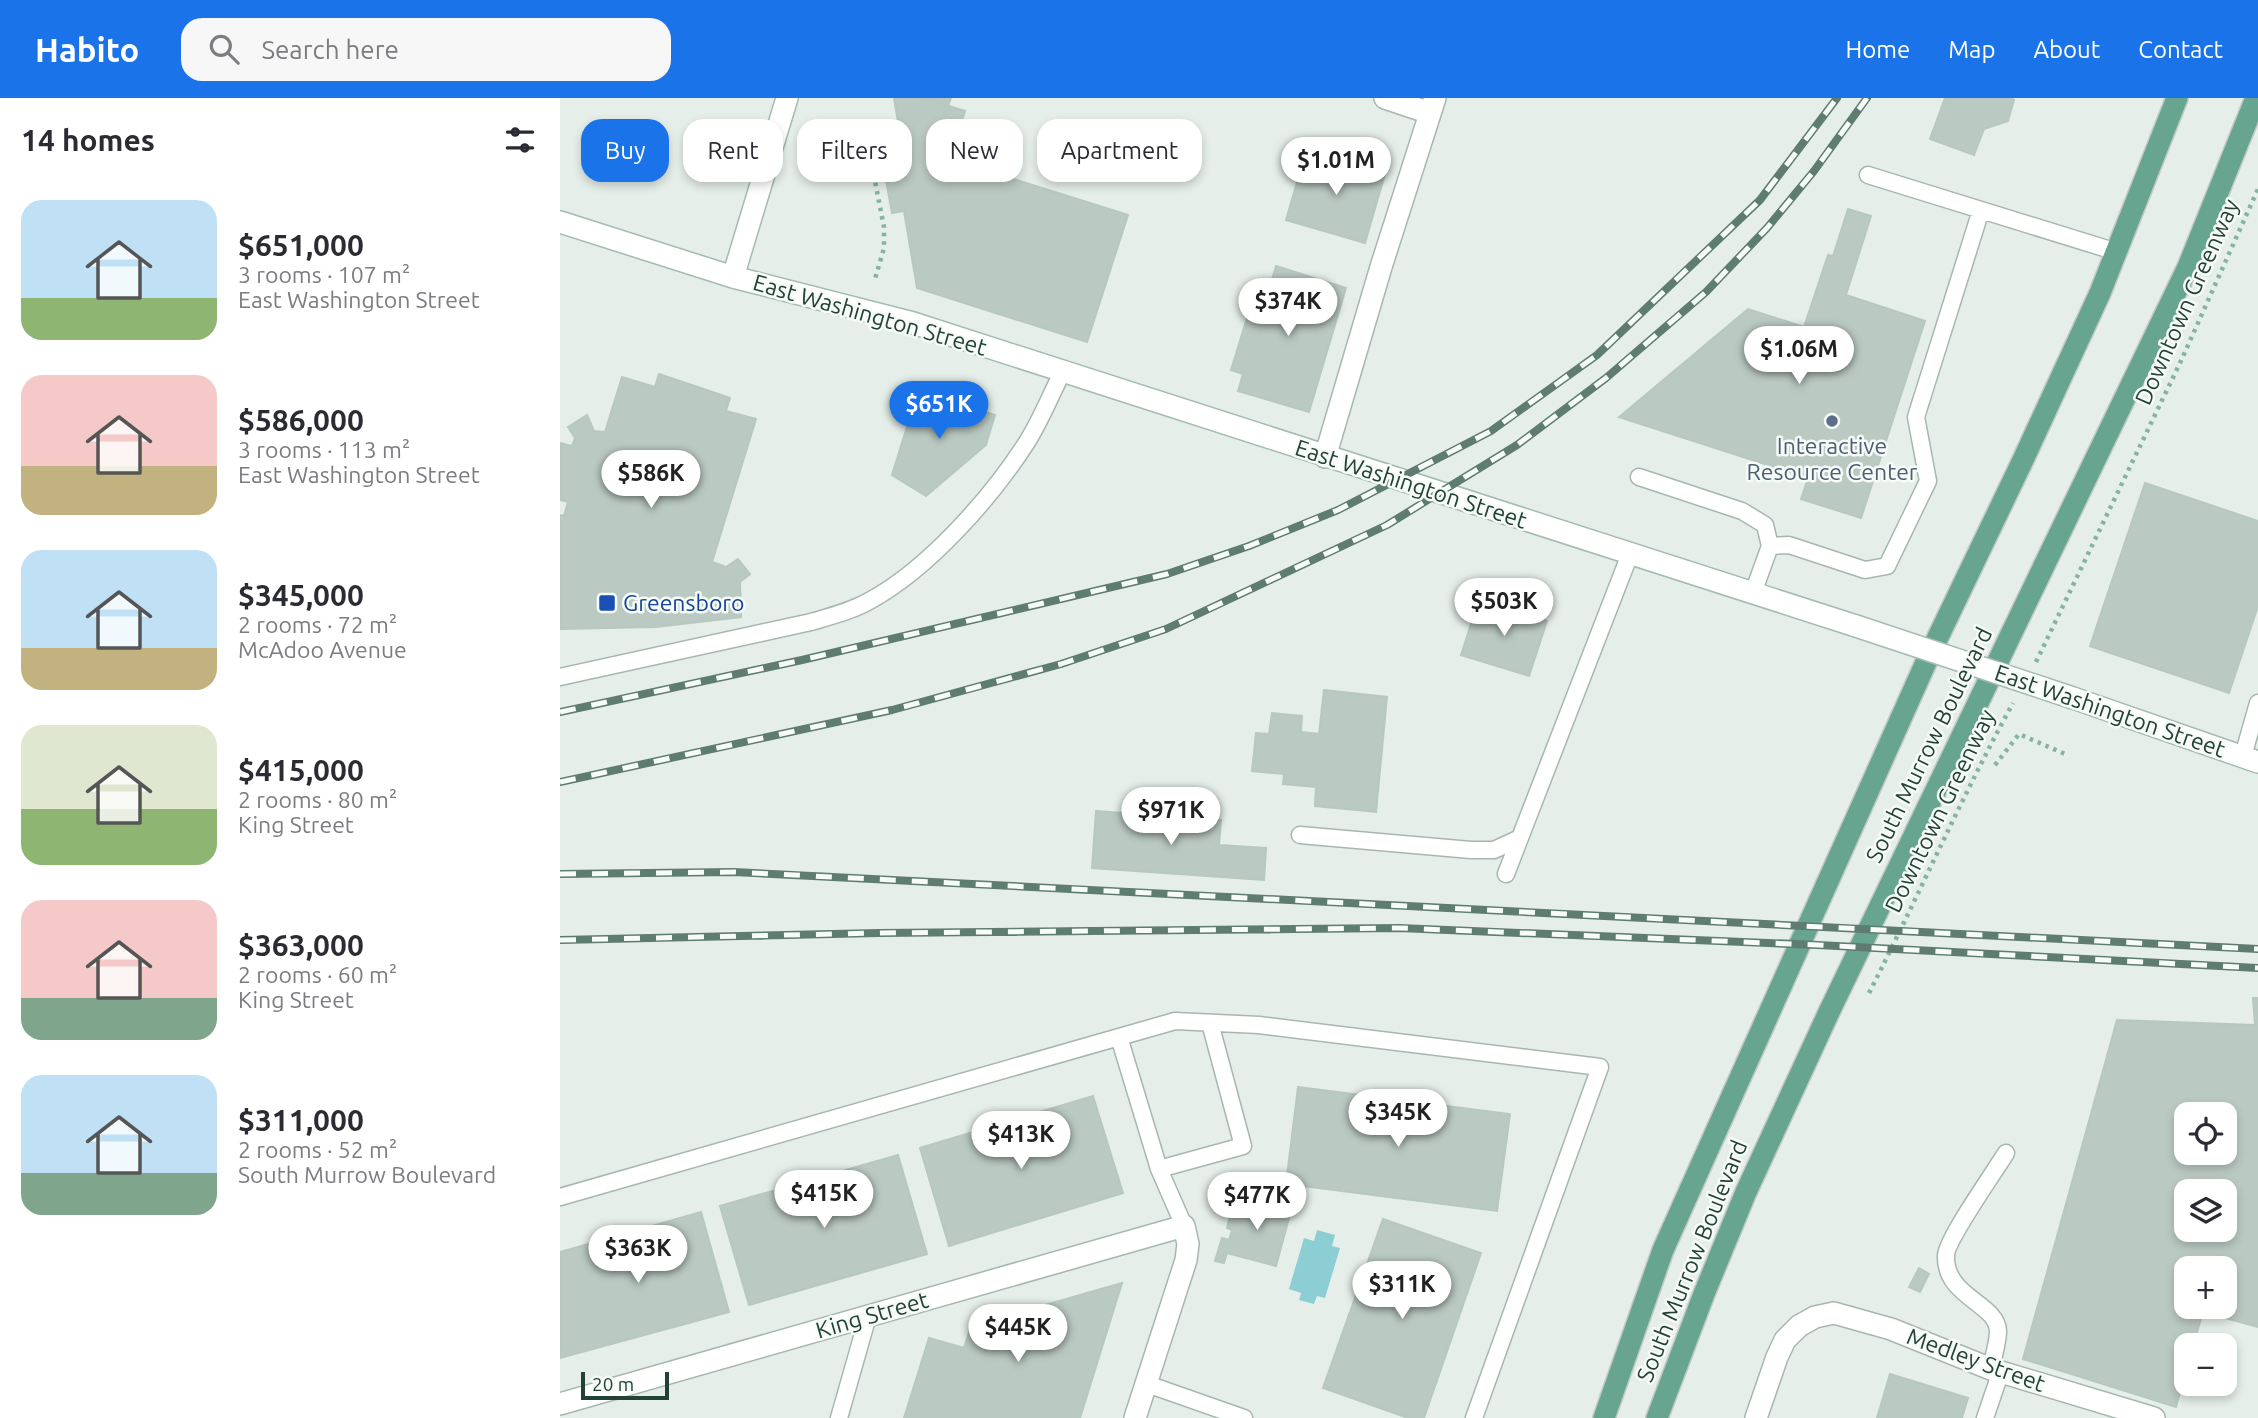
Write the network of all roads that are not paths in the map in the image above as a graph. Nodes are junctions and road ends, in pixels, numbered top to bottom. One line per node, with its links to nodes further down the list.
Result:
1 (787, 98): 10 (street)
2 (1385, 98): 5 (street)
3 (2177, 98): 9 (main road, South Murrow Boulevard)
4 (2256, 98): 38 (main road, South Murrow Boulevard)
5 (1432, 105): 12 (street)
6 (1868, 175): 7 (lane)
7 (1981, 210): 9 (lane); 14 (lane)
8 (560, 222): 10 (street, East Washington Street)
9 (2117, 251): 37 (main road, South Murrow Boulevard)
10 (733, 277): 11 (street, East Washington Street)
11 (1062, 371): 12 (street, East Washington Street); 17 (lane)
12 (1325, 457): 15 (street, East Washington Street)
13 (1639, 477): 14 (lane)
14 (1770, 546): 16 (lane)
15 (1630, 554): 16 (street, East Washington Street); 21 (lane)
16 (1753, 593): 19 (street, East Washington Street, bridge)
17 (560, 677)
18 (2258, 703): 19 (lane)
19 (2250, 759)
20 (1300, 835): 21 (lane)
21 (1520, 838): 22 (lane)
22 (1506, 874)
23 (1210, 1023): 24 (lane); 26 (lane); 36 (lane)
24 (1119, 1037): 26 (lane); 27 (lane)
25 (2006, 1153): 30 (lane)
26 (1158, 1169): 28 (lane)
27 (560, 1197)
28 (1184, 1226): 29 (street, King Street); 31 (street)
29 (868, 1316): 32 (street, King Street); 33 (lane)
30 (1996, 1370): 39 (street, Medley Street); 40 (lane); 41 (street, Medley Street)
31 (1147, 1384): 34 (street); 35 (lane)
32 (560, 1404)
33 (839, 1418)
34 (1135, 1418)
35 (1244, 1418)
36 (1474, 1418)
37 (1604, 1418)
38 (1657, 1418)
39 (1756, 1418)
40 (1984, 1418)
41 (2154, 1418)

